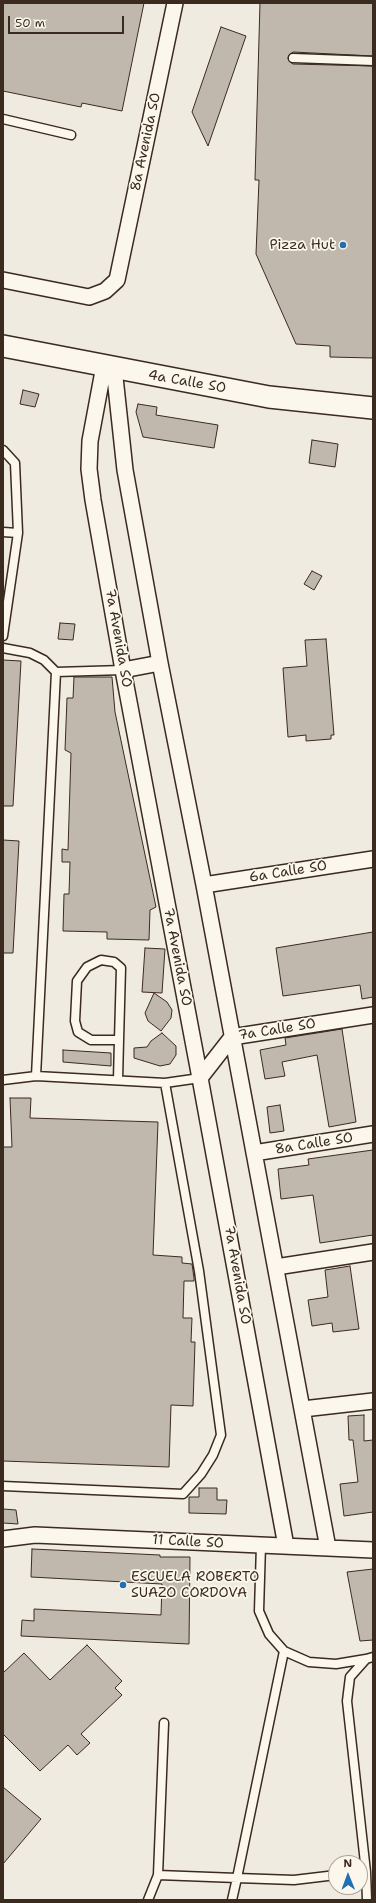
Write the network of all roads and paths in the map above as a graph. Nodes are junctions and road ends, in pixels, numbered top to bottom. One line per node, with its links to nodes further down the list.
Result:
1 (175, 3): 6 (street, 8a Avenida SO)
2 (293, 58): 3 (lane)
3 (373, 61)
4 (3, 120): 5 (lane)
5 (71, 135)
6 (3, 280)
7 (3, 346): 8 (street, 4a Calle SO)
8 (109, 367): 9 (street, 4a Calle SO); 16 (street); 17 (street, 7a Avenida SO)
9 (373, 408)
10 (3, 450): 12 (lane)
11 (3, 532): 12 (lane)
12 (18, 534): 13 (lane)
13 (5, 601): 14 (lane)
14 (3, 636)
15 (3, 648): 18 (lane)
16 (160, 663): 17 (street); 20 (street)
17 (123, 670): 18 (lane); 25 (street, 7a Avenida SO)
18 (56, 672): 24 (lane)
19 (373, 859): 20 (street, 6a Calle SO)
20 (204, 885): 22 (street)
21 (373, 1014): 22 (street, 7a Calle SO)
22 (232, 1037): 25 (street, 7a Calle SO); 30 (street)
23 (119, 1040): 23 (lane); 27 (lane)
24 (36, 1076): 26 (lane); 27 (lane)
25 (200, 1078): 28 (lane); 38 (street, 7a Avenida SO)
26 (3, 1080)
27 (118, 1080): 28 (lane)
28 (165, 1083): 35 (lane)
29 (373, 1134): 30 (street, 8a Calle SO)
30 (254, 1153): 32 (street)
31 (373, 1252): 32 (street)
32 (276, 1267): 34 (street)
33 (373, 1401): 34 (street)
34 (303, 1409): 39 (street)
35 (3, 1486)
36 (3, 1539): 37 (street, 11 Calle SO)
37 (261, 1545): 38 (street, 11 Calle SO); 41 (lane)
38 (286, 1546): 39 (street, 11 Calle SO)
39 (328, 1548): 40 (street, 11 Calle SO)
40 (373, 1550)
41 (284, 1651): 42 (lane); 47 (lane)
42 (369, 1658): 44 (lane)
43 (164, 1722): 45 (lane)
44 (361, 1855)
45 (158, 1874): 47 (lane); 48 (lane)
46 (328, 1876): 47 (lane)
47 (237, 1878): 49 (lane)
48 (148, 1900)
49 (232, 1900)

